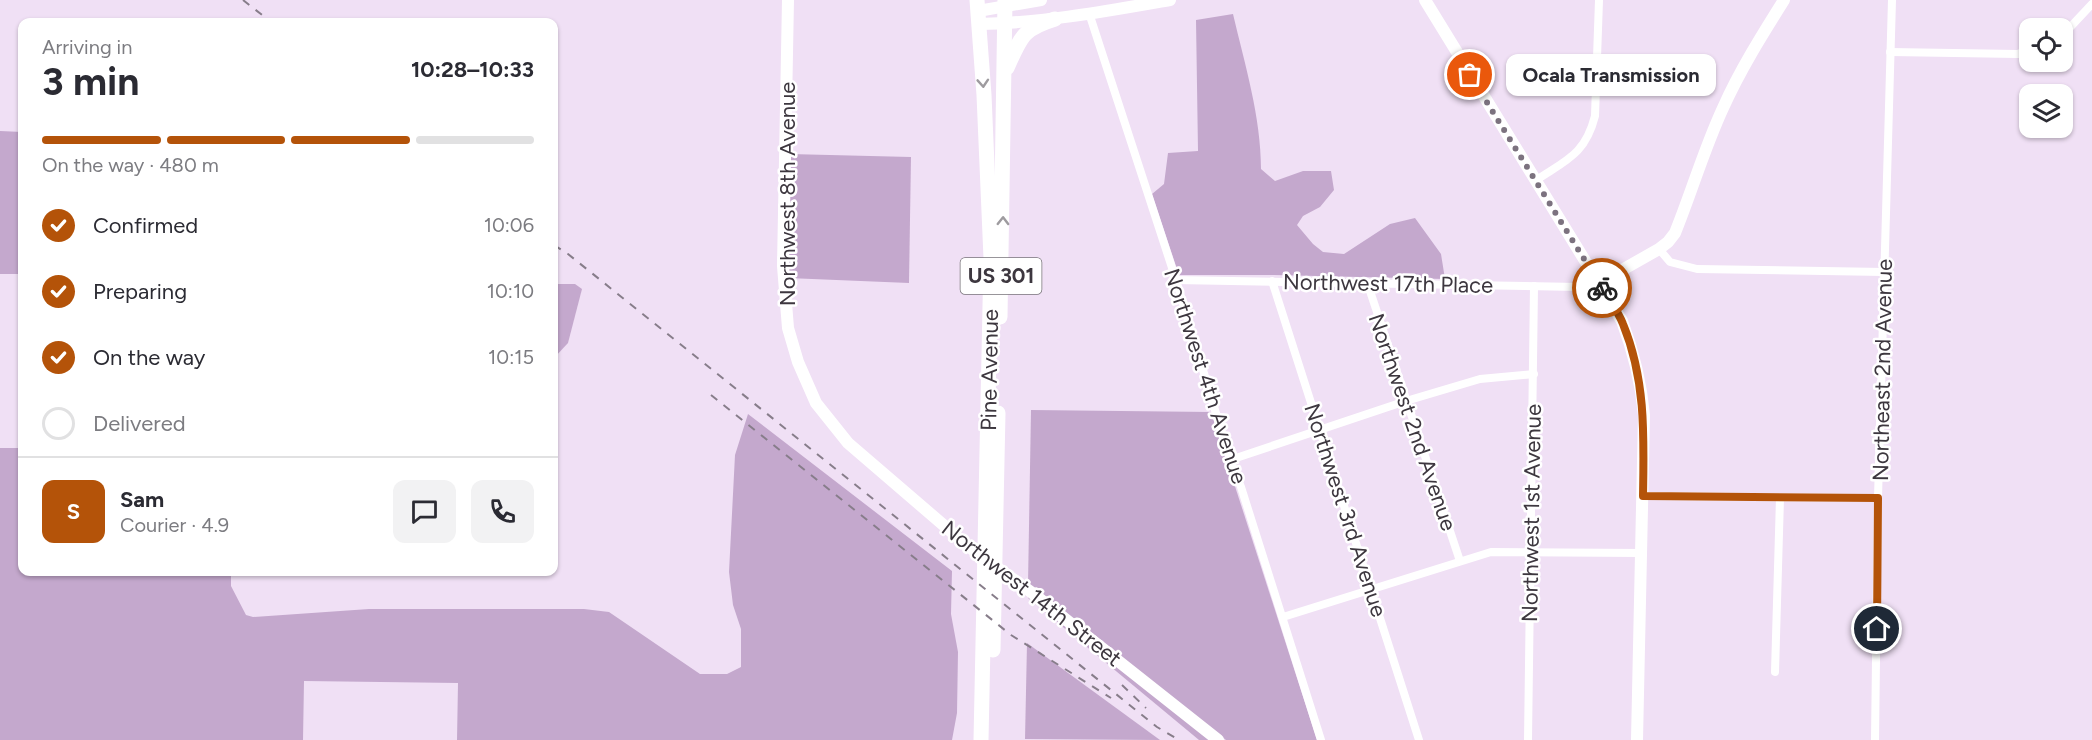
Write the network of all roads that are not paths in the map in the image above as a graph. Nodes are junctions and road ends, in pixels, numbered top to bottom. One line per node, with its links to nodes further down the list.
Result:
1 (788, 0): 31 (street, Northwest 8th Avenue)
2 (1041, 0): 9 (street)
3 (1170, 0): 8 (street)
4 (1425, 0): 20 (street)
5 (1599, 0): 20 (street)
6 (1784, 0): 21 (street)
7 (1892, 0): 16 (street, Northeast 2nd Avenue)
8 (1151, 2): 12 (street)
9 (1005, 4): 11 (street); 14 (highway, Pine Avenue / US 301)
10 (2092, 4): 15 (street)
11 (978, 12): 14 (street); 19 (highway, Pine Avenue / US 301, one-way to 19)
12 (1089, 13): 13 (street); 23 (street, Northwest 4th Avenue)
13 (1055, 19): 14 (street); 18 (highway)
14 (1006, 24): 18 (highway, Pine Avenue / US 301)
15 (2073, 24)
16 (1890, 52): 17 (street); 22 (street, Northeast 2nd Avenue)
17 (2019, 54)
18 (1005, 73): 19 (highway, Pine Avenue / US 301)
19 (996, 178): 41 (highway, Pine Avenue / US 301)
20 (1535, 181): 26 (street)
21 (1659, 249): 22 (street); 26 (street)
22 (1884, 272): 35 (street, Northeast 2nd Avenue)
23 (1176, 280): 24 (street, Northwest 17th Place); 32 (street, Northwest 4th Avenue)
24 (1272, 281): 25 (street, Northwest 17th Place); 30 (street, Northwest 3rd Avenue)
25 (1366, 282): 27 (street, Northwest 17th Place); 29 (street, Northwest 2nd Avenue)
26 (1599, 283): 27 (street, Northwest 17th Place); 33 (street)
27 (1534, 286): 28 (street, Northwest 1st Avenue)
28 (1533, 374): 29 (street); 36 (street, Northwest 1st Avenue)
29 (1406, 401): 30 (street); 38 (street, Northwest 2nd Avenue)
30 (1321, 430): 32 (street); 39 (street, Northwest 3rd Avenue)
31 (848, 443): 45 (street, Northwest 14th Street)
32 (1230, 460): 40 (street, Northwest 4th Avenue)
33 (1643, 496): 34 (street); 37 (street)
34 (1780, 498): 35 (street); 42 (street)
35 (1878, 498): 50 (street, Northeast 2nd Avenue)
36 (1530, 553): 37 (street); 38 (street); 48 (street, Northwest 1st Avenue)
37 (1642, 553): 49 (street)
38 (1460, 561): 39 (street)
39 (1372, 590): 40 (street); 47 (street, Northwest 3rd Avenue)
40 (1283, 616): 46 (street, Northwest 4th Avenue)
41 (987, 651): 43 (highway, Pine Avenue / US 301); 44 (highway, Pine Avenue / US 301)
42 (1775, 672)
43 (981, 740)
44 (991, 740)
45 (1218, 740)
46 (1321, 740)
47 (1419, 740)
48 (1528, 740)
49 (1637, 740)
50 (1875, 740)

